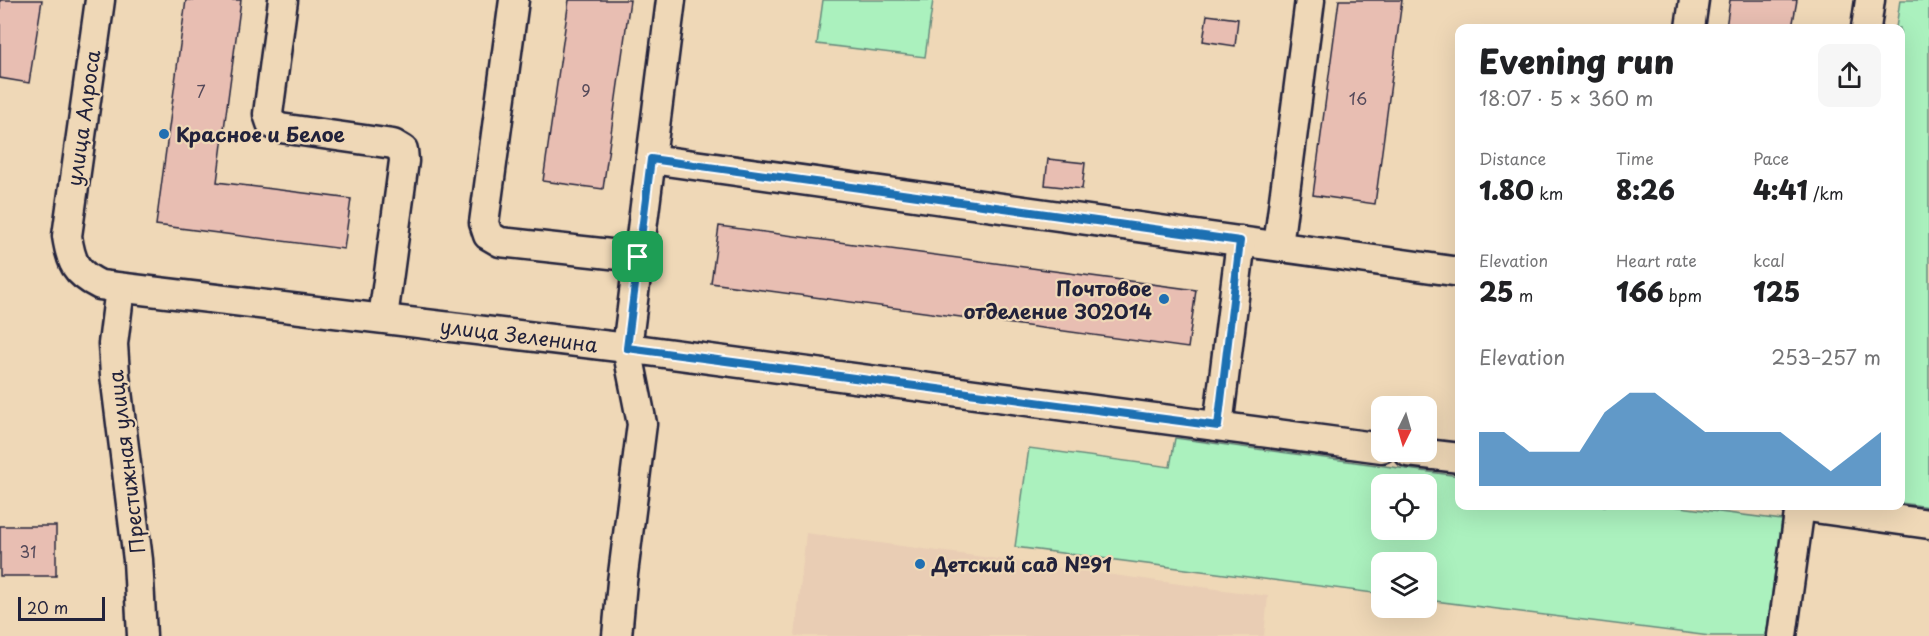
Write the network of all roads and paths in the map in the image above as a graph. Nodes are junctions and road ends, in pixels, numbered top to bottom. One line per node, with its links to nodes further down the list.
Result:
1 (100, 0): 11 (street, улица Алроса)
2 (283, 0): 17 (street)
3 (514, 0): 14 (street)
4 (671, 0): 10 (street)
5 (1310, 0): 13 (street)
6 (1694, 0): 8 (street)
7 (1870, 0): 9 (street)
8 (1691, 24)
9 (1867, 24)
10 (651, 159): 12 (street); 14 (street)
11 (66, 236): 16 (street, улица Зеленина)
12 (1240, 241): 13 (street); 19 (street)
13 (1278, 246): 15 (street)
14 (638, 257): 18 (street)
15 (1455, 271)
16 (120, 288): 17 (street, улица Зеленина); 26 (street, Престижная улица)
17 (383, 318): 18 (street, улица Зеленина)
18 (627, 348): 19 (street, улица Зеленина); 27 (street)
19 (1218, 426): 20 (street, улица Зеленина)
20 (1371, 447)
21 (1437, 455): 22 (street)
22 (1455, 457)
23 (1799, 510): 28 (street)
24 (1829, 510): 25 (street)
25 (1929, 524)
26 (142, 636)
27 (617, 636)
28 (1782, 636)

